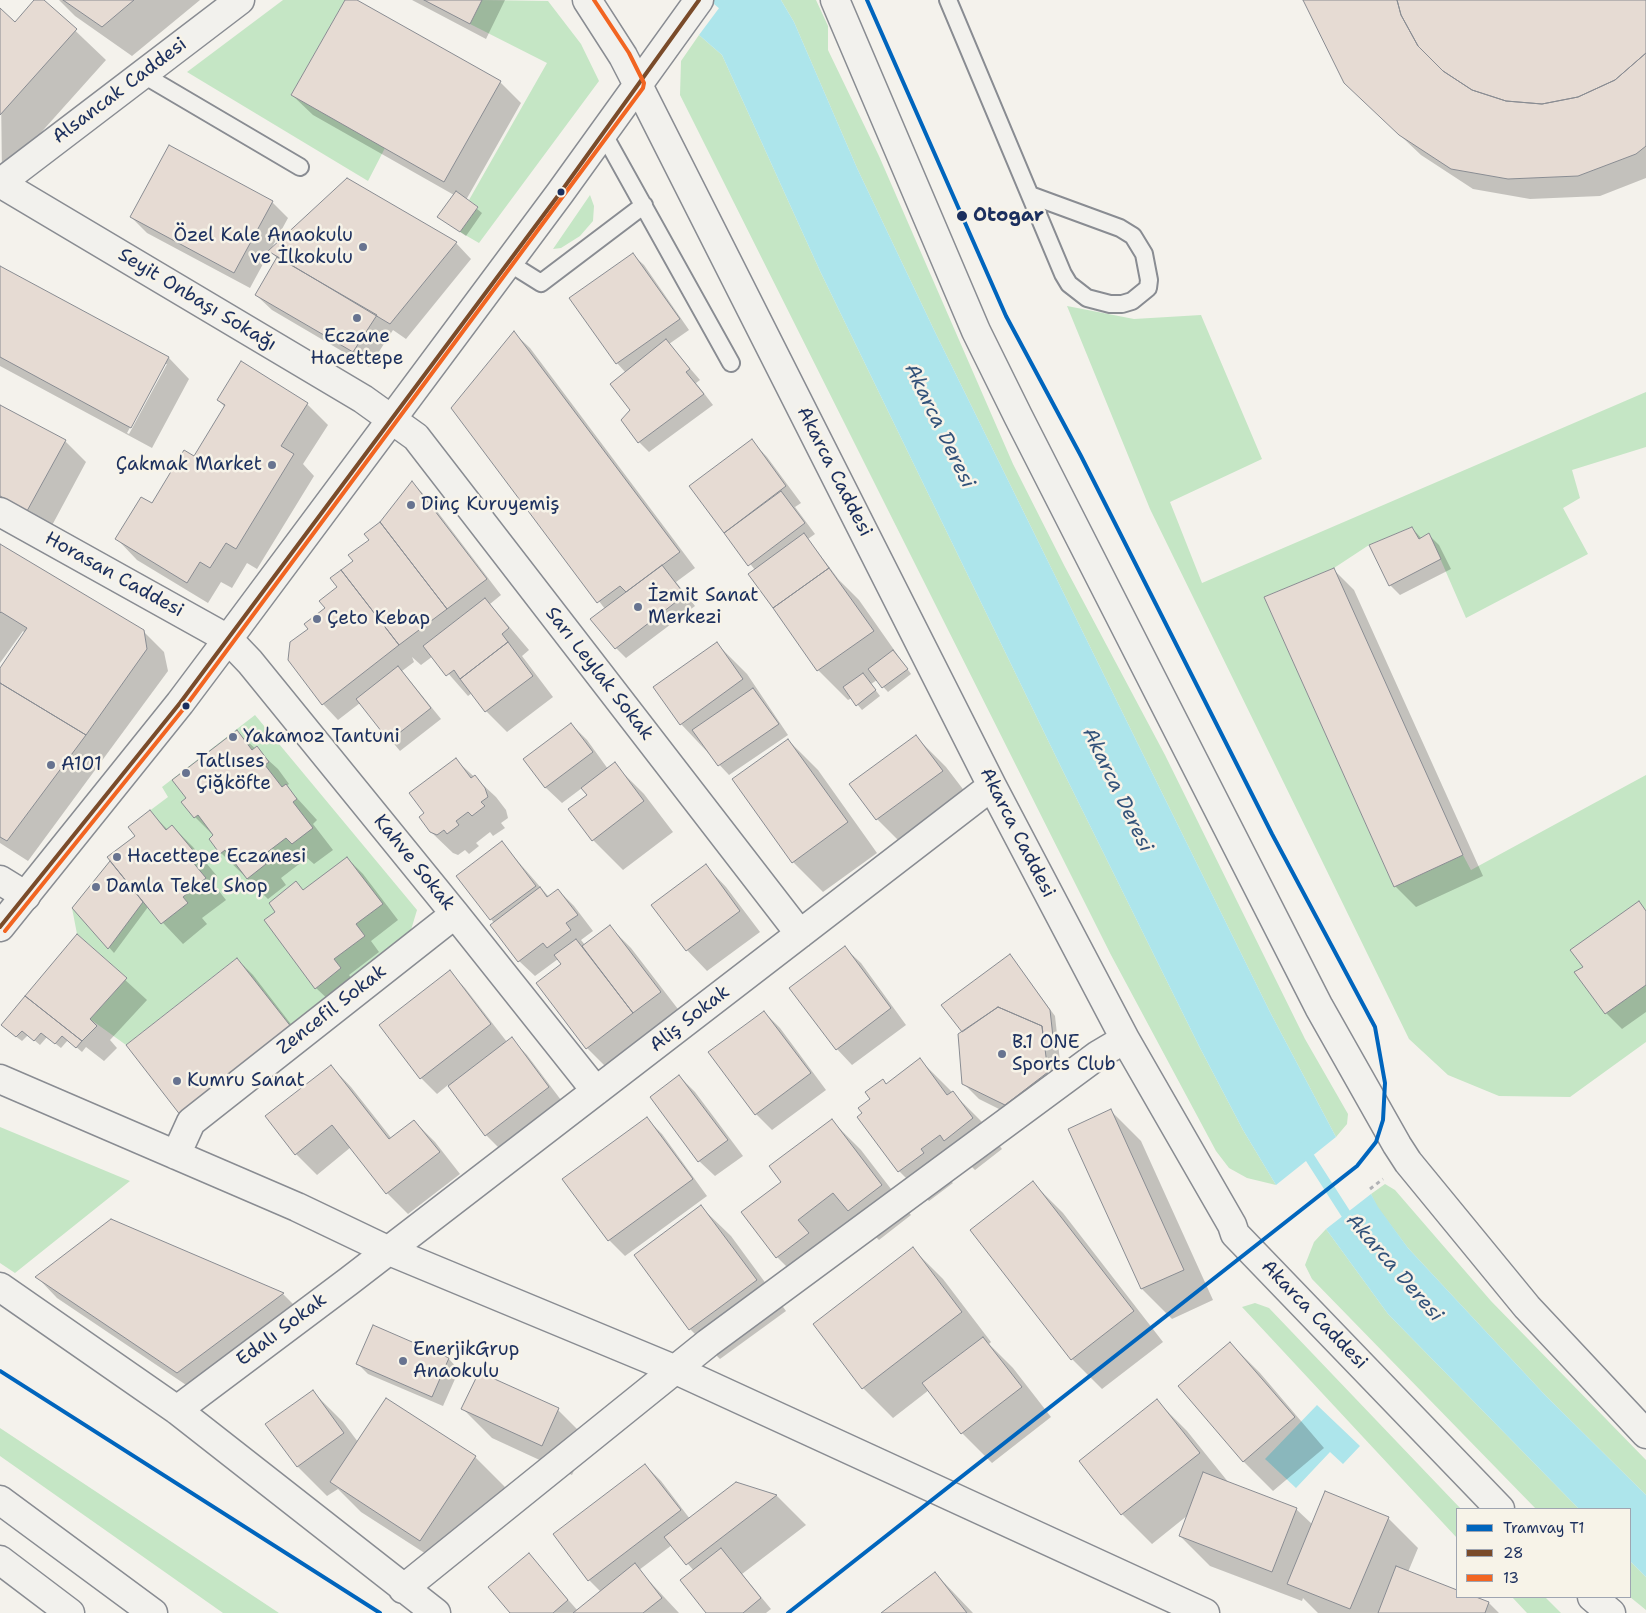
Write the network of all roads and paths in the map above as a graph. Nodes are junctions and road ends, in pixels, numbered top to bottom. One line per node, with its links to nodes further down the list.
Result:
1 (240, 0): 6 (main road, Alsancak Caddesi)
2 (587, 0): 7 (main road, Akarca Caddesi)
3 (698, 0): 7 (main road)
4 (835, 0): 32 (main road)
5 (948, 0): 11 (lane)
6 (142, 74): 9 (lane); 10 (main road, Alsancak Caddesi)
7 (638, 85): 8 (main road); 18 (main road, Akarca Caddesi)
8 (603, 133): 12 (lane); 13 (main road)
9 (300, 167)
10 (0, 183): 15 (main road, Seyit Onbaşı Sokağı)
11 (1030, 196): 11 (lane)
12 (644, 206): 13 (lane); 14 (lane)
13 (509, 263): 15 (main road)
14 (731, 364)
15 (393, 419): 17 (main road); 23 (main road, Sarı Leylak Sokak)
16 (0, 512): 17 (main road, Horasan Caddesi)
17 (228, 639): 20 (main road); 21 (main road, Kahve Sokak)
18 (992, 786): 23 (main road, Aliş Sokak); 24 (main road, Akarca Caddesi)
19 (0, 880): 20 (main road)
20 (26, 896): 22 (main road)
21 (455, 914): 26 (main road, Kahve Sokak); 27 (main road, Zencefil Sokak)
22 (0, 927)
23 (800, 934): 26 (main road, Aliş Sokak)
24 (1125, 1039): 30 (main road); 34 (main road, Akarca Caddesi)
25 (0, 1079): 27 (main road)
26 (596, 1091): 28 (main road, Aliş Sokak)
27 (176, 1155): 28 (main road)
28 (387, 1250): 30 (main road); 31 (main road, Edalı Sokak)
29 (0, 1286): 31 (main road)
30 (676, 1370): 36 (main road); 41 (main road)
31 (177, 1410): 36 (main road)
32 (1646, 1434)
33 (0, 1500): 39 (main road)
34 (1499, 1508)
35 (0, 1560): 38 (main road)
36 (402, 1589): 40 (main road)
37 (1593, 1598): 42 (main road)
38 (70, 1613)
39 (153, 1613)
40 (436, 1613)
41 (1205, 1613)
42 (1611, 1613)

